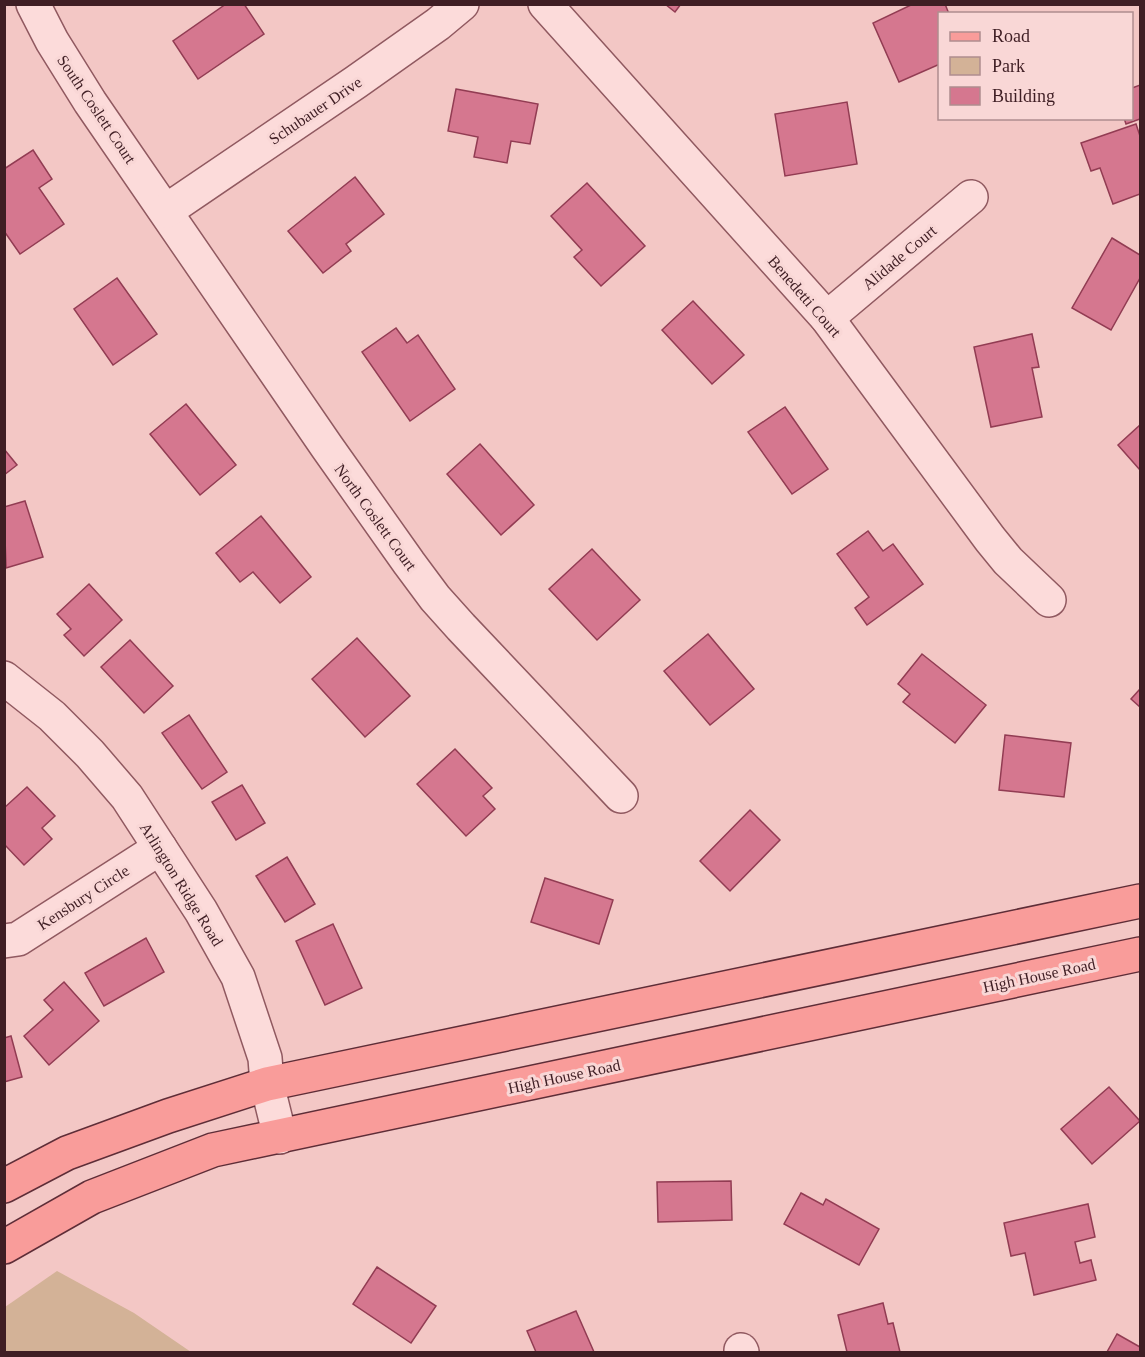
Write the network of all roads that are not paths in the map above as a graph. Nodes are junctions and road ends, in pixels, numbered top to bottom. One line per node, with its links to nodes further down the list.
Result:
1 (33, 4): 5 (street, South Coslett Court)
2 (462, 4): 5 (street, Schubauer Drive)
3 (545, 4): 6 (street, Benedetti Court)
4 (971, 197): 6 (street, Alidade Court)
5 (166, 211): 9 (street, North Coslett Court)
6 (826, 318): 7 (street, Benedetti Court)
7 (1049, 600)
8 (4, 678): 10 (street, Arlington Ridge Road)
9 (621, 796)
10 (160, 848): 12 (street, Kensbury Circle); 14 (street, Arlington Ridge Road)
11 (1140, 901): 14 (main road)
12 (4, 941)
13 (1140, 954): 15 (main road, High House Road)
14 (267, 1084): 15 (street, Arlington Ridge Road); 16 (main road)
15 (280, 1137): 17 (main road, High House Road)
16 (4, 1186)
17 (4, 1247)

